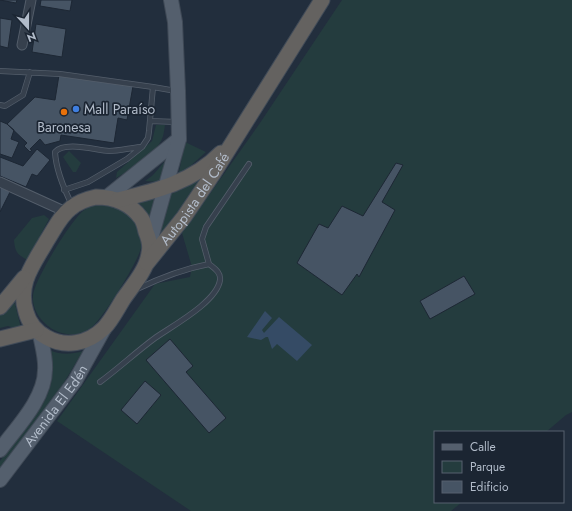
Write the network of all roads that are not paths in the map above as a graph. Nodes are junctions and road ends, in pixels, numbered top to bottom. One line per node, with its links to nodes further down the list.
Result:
1 (30, 0): 4 (street)
2 (171, 0): 8 (main road)
3 (322, 0): 12 (highway, Autopista del Café)
4 (22, 45)
5 (0, 71): 6 (lane)
6 (30, 72): 7 (lane); 9 (lane)
7 (153, 87): 8 (lane); 10 (lane)
8 (178, 91): 11 (main road)
9 (0, 105)
10 (150, 121): 11 (lane); 14 (lane)
11 (178, 122): 13 (main road)
12 (241, 130): 17 (highway, Autopista del Café); 23 (highway, Autopista del Café)
13 (179, 139): 17 (main road); 19 (main road)
14 (142, 147): 18 (lane); 18 (lane)
15 (249, 164): 22 (lane)
16 (0, 182): 20 (street)
17 (164, 188): 19 (highway, Autopista del Café); 21 (main road)
18 (64, 190): 20 (lane)
19 (112, 199): 20 (highway); 21 (highway)
20 (69, 209): 24 (highway)
21 (150, 242): 23 (highway)
22 (209, 264): 25 (lane); 30 (lane)
23 (146, 266): 25 (highway)
24 (28, 273): 26 (highway); 28 (highway)
25 (128, 292): 27 (highway)
26 (0, 307)
27 (105, 327): 28 (highway); 32 (main road, Avenida El Edén)
28 (38, 332): 29 (highway); 31 (main road, Avenida El Edén)
29 (0, 339)
30 (100, 382)
31 (0, 450)
32 (0, 480)

